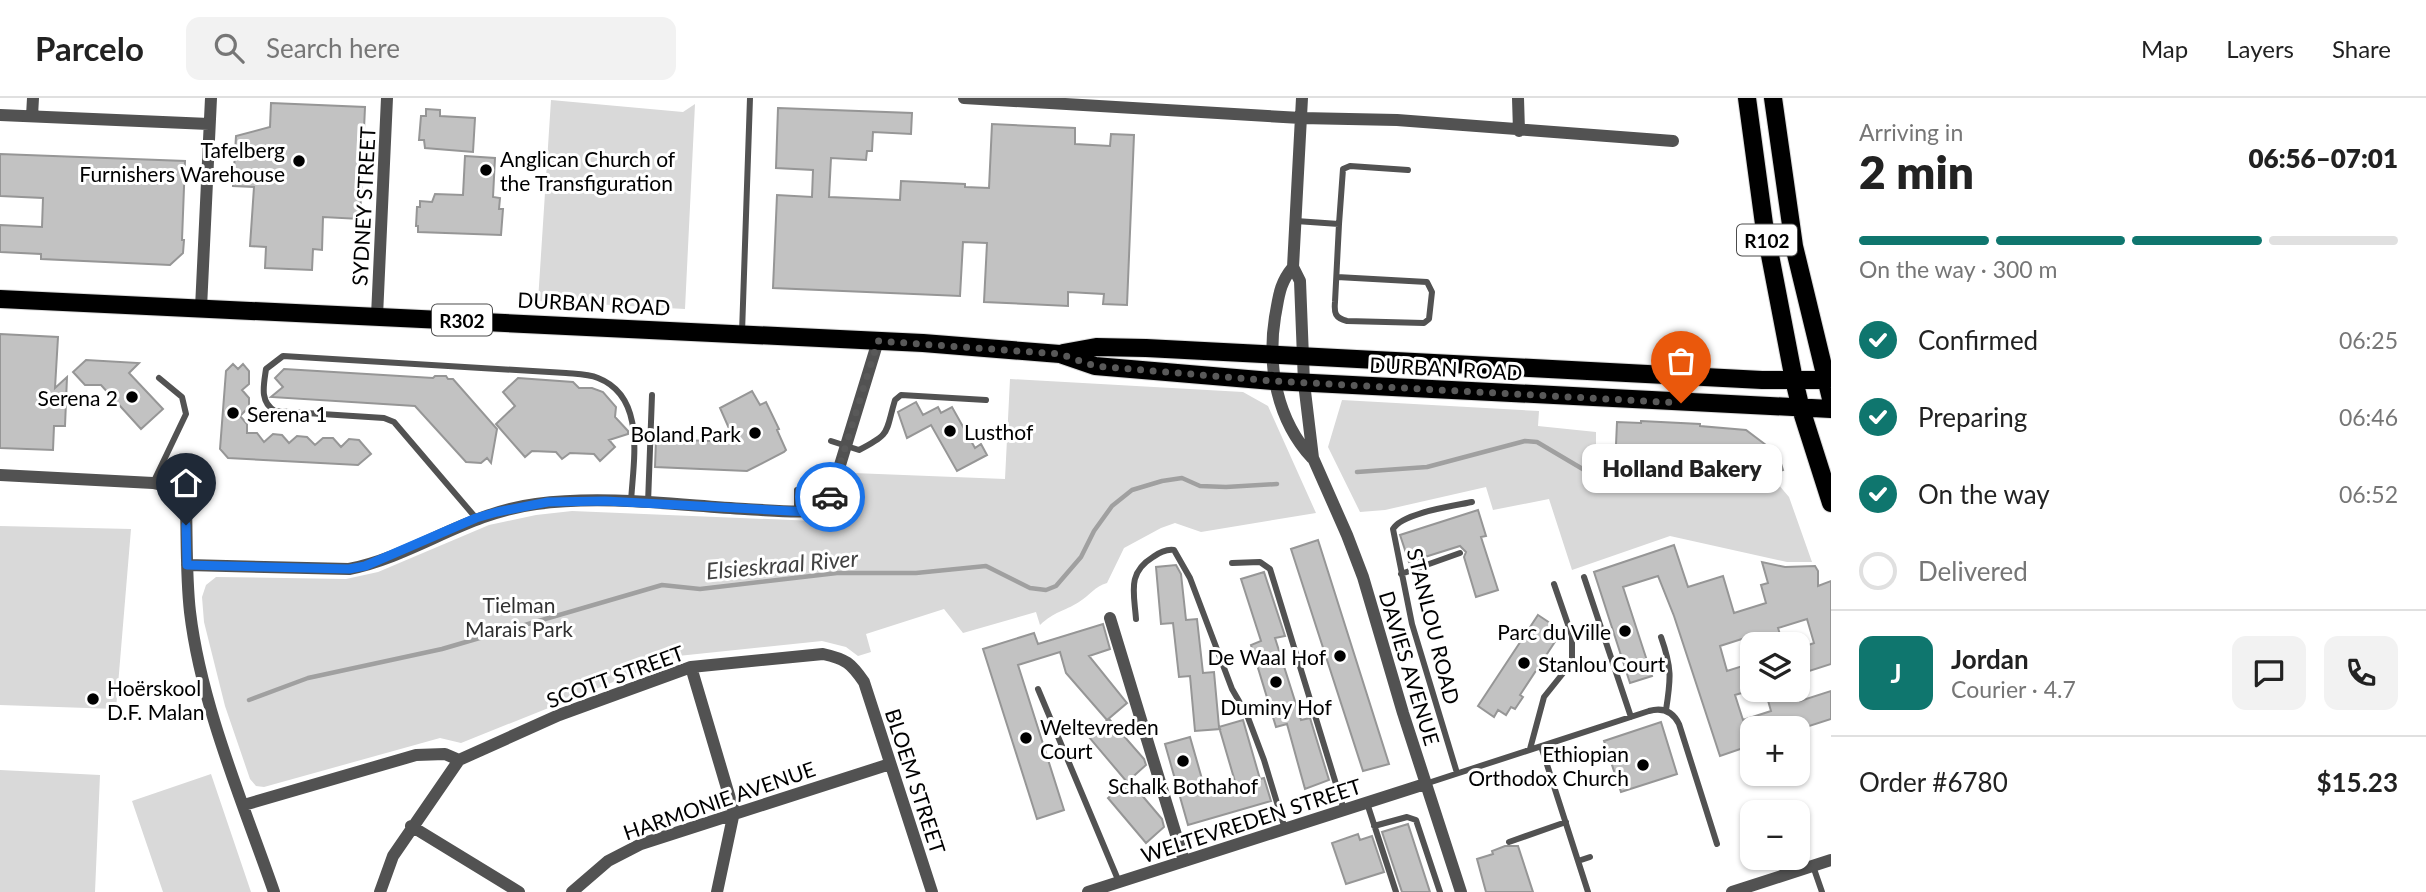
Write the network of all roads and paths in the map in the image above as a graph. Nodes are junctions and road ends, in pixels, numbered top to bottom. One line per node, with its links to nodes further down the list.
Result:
1 (33, 98): 12 (street)
2 (211, 98): 14 (street)
3 (387, 98): 24 (street, SYDNEY STREET)
4 (750, 98): 25 (lane)
5 (964, 98): 10 (street)
6 (1301, 98): 13 (street)
7 (1518, 98): 15 (street)
8 (1747, 98): 31 (main road, R102)
9 (1773, 98): 32 (main road, R102)
10 (1109, 103): 13 (street)
11 (0, 115): 12 (street)
12 (32, 116): 14 (street)
13 (1301, 118): 15 (street); 18 (street)
14 (209, 124): 23 (street)
15 (1519, 131): 16 (street)
16 (1673, 141)
17 (1408, 170): 19 (lane)
18 (1296, 221): 19 (lane); 20 (street)
19 (1339, 224): 21 (lane)
20 (1293, 267): 27 (street, DAVIES AVENUE); 29 (street, DAVIES AVENUE)
21 (1337, 277): 21 (lane)
22 (0, 299): 23 (main road, DURBAN ROAD / R302)
23 (201, 308): 24 (main road, DURBAN ROAD / R302)
24 (377, 316): 25 (main road, DURBAN ROAD / R302)
25 (742, 333): 26 (main road, DURBAN ROAD / R302)
26 (878, 341): 28 (main road, DURBAN ROAD / R302); 41 (street)
27 (1272, 353): 28 (main road, DURBAN ROAD / R302); 29 (main road, DURBAN ROAD / R302); 33 (street, DAVIES AVENUE)
28 (1060, 354): 33 (main road, DURBAN ROAD / R302)
29 (1302, 355): 31 (main road, DURBAN ROAD / R302); 34 (street, DAVIES AVENUE)
30 (159, 377): 44 (lane)
31 (1794, 380): 32 (main road, DURBAN ROAD / R302); 38 (main road, R102)
32 (1828, 380): 36 (main road, R102)
33 (1273, 381): 34 (main road, DURBAN ROAD / R302); 42 (street, DAVIES AVENUE)
34 (1304, 383): 38 (main road, DURBAN ROAD / R302); 42 (street, DAVIES AVENUE)
35 (652, 395): 48 (lane)
36 (1831, 399)
37 (986, 400): 41 (lane)
38 (1801, 409): 39 (main road, DURBAN ROAD / R302); 49 (main road, R102)
39 (1831, 409)
40 (831, 441): 41 (lane)
41 (846, 446): 50 (street)
42 (1312, 458): 71 (street, DAVIES AVENUE)
43 (0, 475): 44 (street)
44 (153, 483): 54 (street)
45 (797, 490): 50 (lane)
46 (631, 502): 48 (street); 51 (street); 51 (lane)
47 (1472, 502): 55 (lane, STANLOU ROAD)
48 (648, 503): 50 (street)
49 (1831, 503)
50 (797, 512)
51 (476, 518): 54 (street)
52 (1460, 553): 55 (lane)
53 (1232, 563): 74 (lane)
54 (187, 565): 73 (street)
55 (1401, 574): 70 (lane, STANLOU ROAD)
56 (1584, 577): 65 (lane)
57 (1554, 584): 67 (lane)
58 (1110, 618): 85 (street)
59 (1136, 619): 79 (lane)
60 (1661, 637): 64 (lane)
61 (691, 667): 62 (street, SCOTT STREET); 68 (street, SCOTT STREET); 75 (street)
62 (864, 682): 69 (street, BLOEM STREET)
63 (1038, 690): 87 (lane)
64 (1666, 710): 65 (lane); 81 (lane)
65 (1631, 717): 66 (lane)
66 (1541, 746): 67 (lane); 76 (lane)
67 (1530, 749): 70 (lane)
68 (459, 760): 73 (street); 77 (street, SCOTT STREET)
69 (890, 764): 75 (street, HARMONIE AVENUE); 93 (street, BLOEM STREET)
70 (1457, 774): 71 (lane)
71 (1425, 784): 72 (street, WELTEVREDEN STREET); 97 (street, DAVIES AVENUE)
72 (1367, 803): 74 (street, WELTEVREDEN STREET); 78 (lane)
73 (243, 805): 88 (street)
74 (1344, 810): 79 (street, WELTEVREDEN STREET)
75 (734, 812): 91 (street, HARMONIE AVENUE); 92 (street)
76 (1566, 822): 80 (lane); 83 (lane)
77 (411, 826): 89 (street, SCOTT STREET); 90 (street)
78 (1374, 826): 95 (lane); 96 (lane)
79 (1285, 829): 85 (street, WELTEVREDEN STREET)
80 (1509, 842)
81 (1717, 844)
82 (1590, 857): 83 (lane)
83 (1578, 860): 98 (lane)
84 (1831, 860): 86 (street)
85 (1184, 861): 87 (street, WELTEVREDEN STREET)
86 (1813, 866): 99 (street); 100 (lane)
87 (1119, 882): 94 (street, WELTEVREDEN STREET)
88 (274, 892)
89 (380, 892)
90 (519, 892)
91 (572, 892)
92 (717, 892)
93 (932, 892)
94 (1088, 892)
95 (1396, 892)
96 (1440, 892)
97 (1461, 892)
98 (1588, 892)
99 (1732, 892)
100 (1822, 892)

